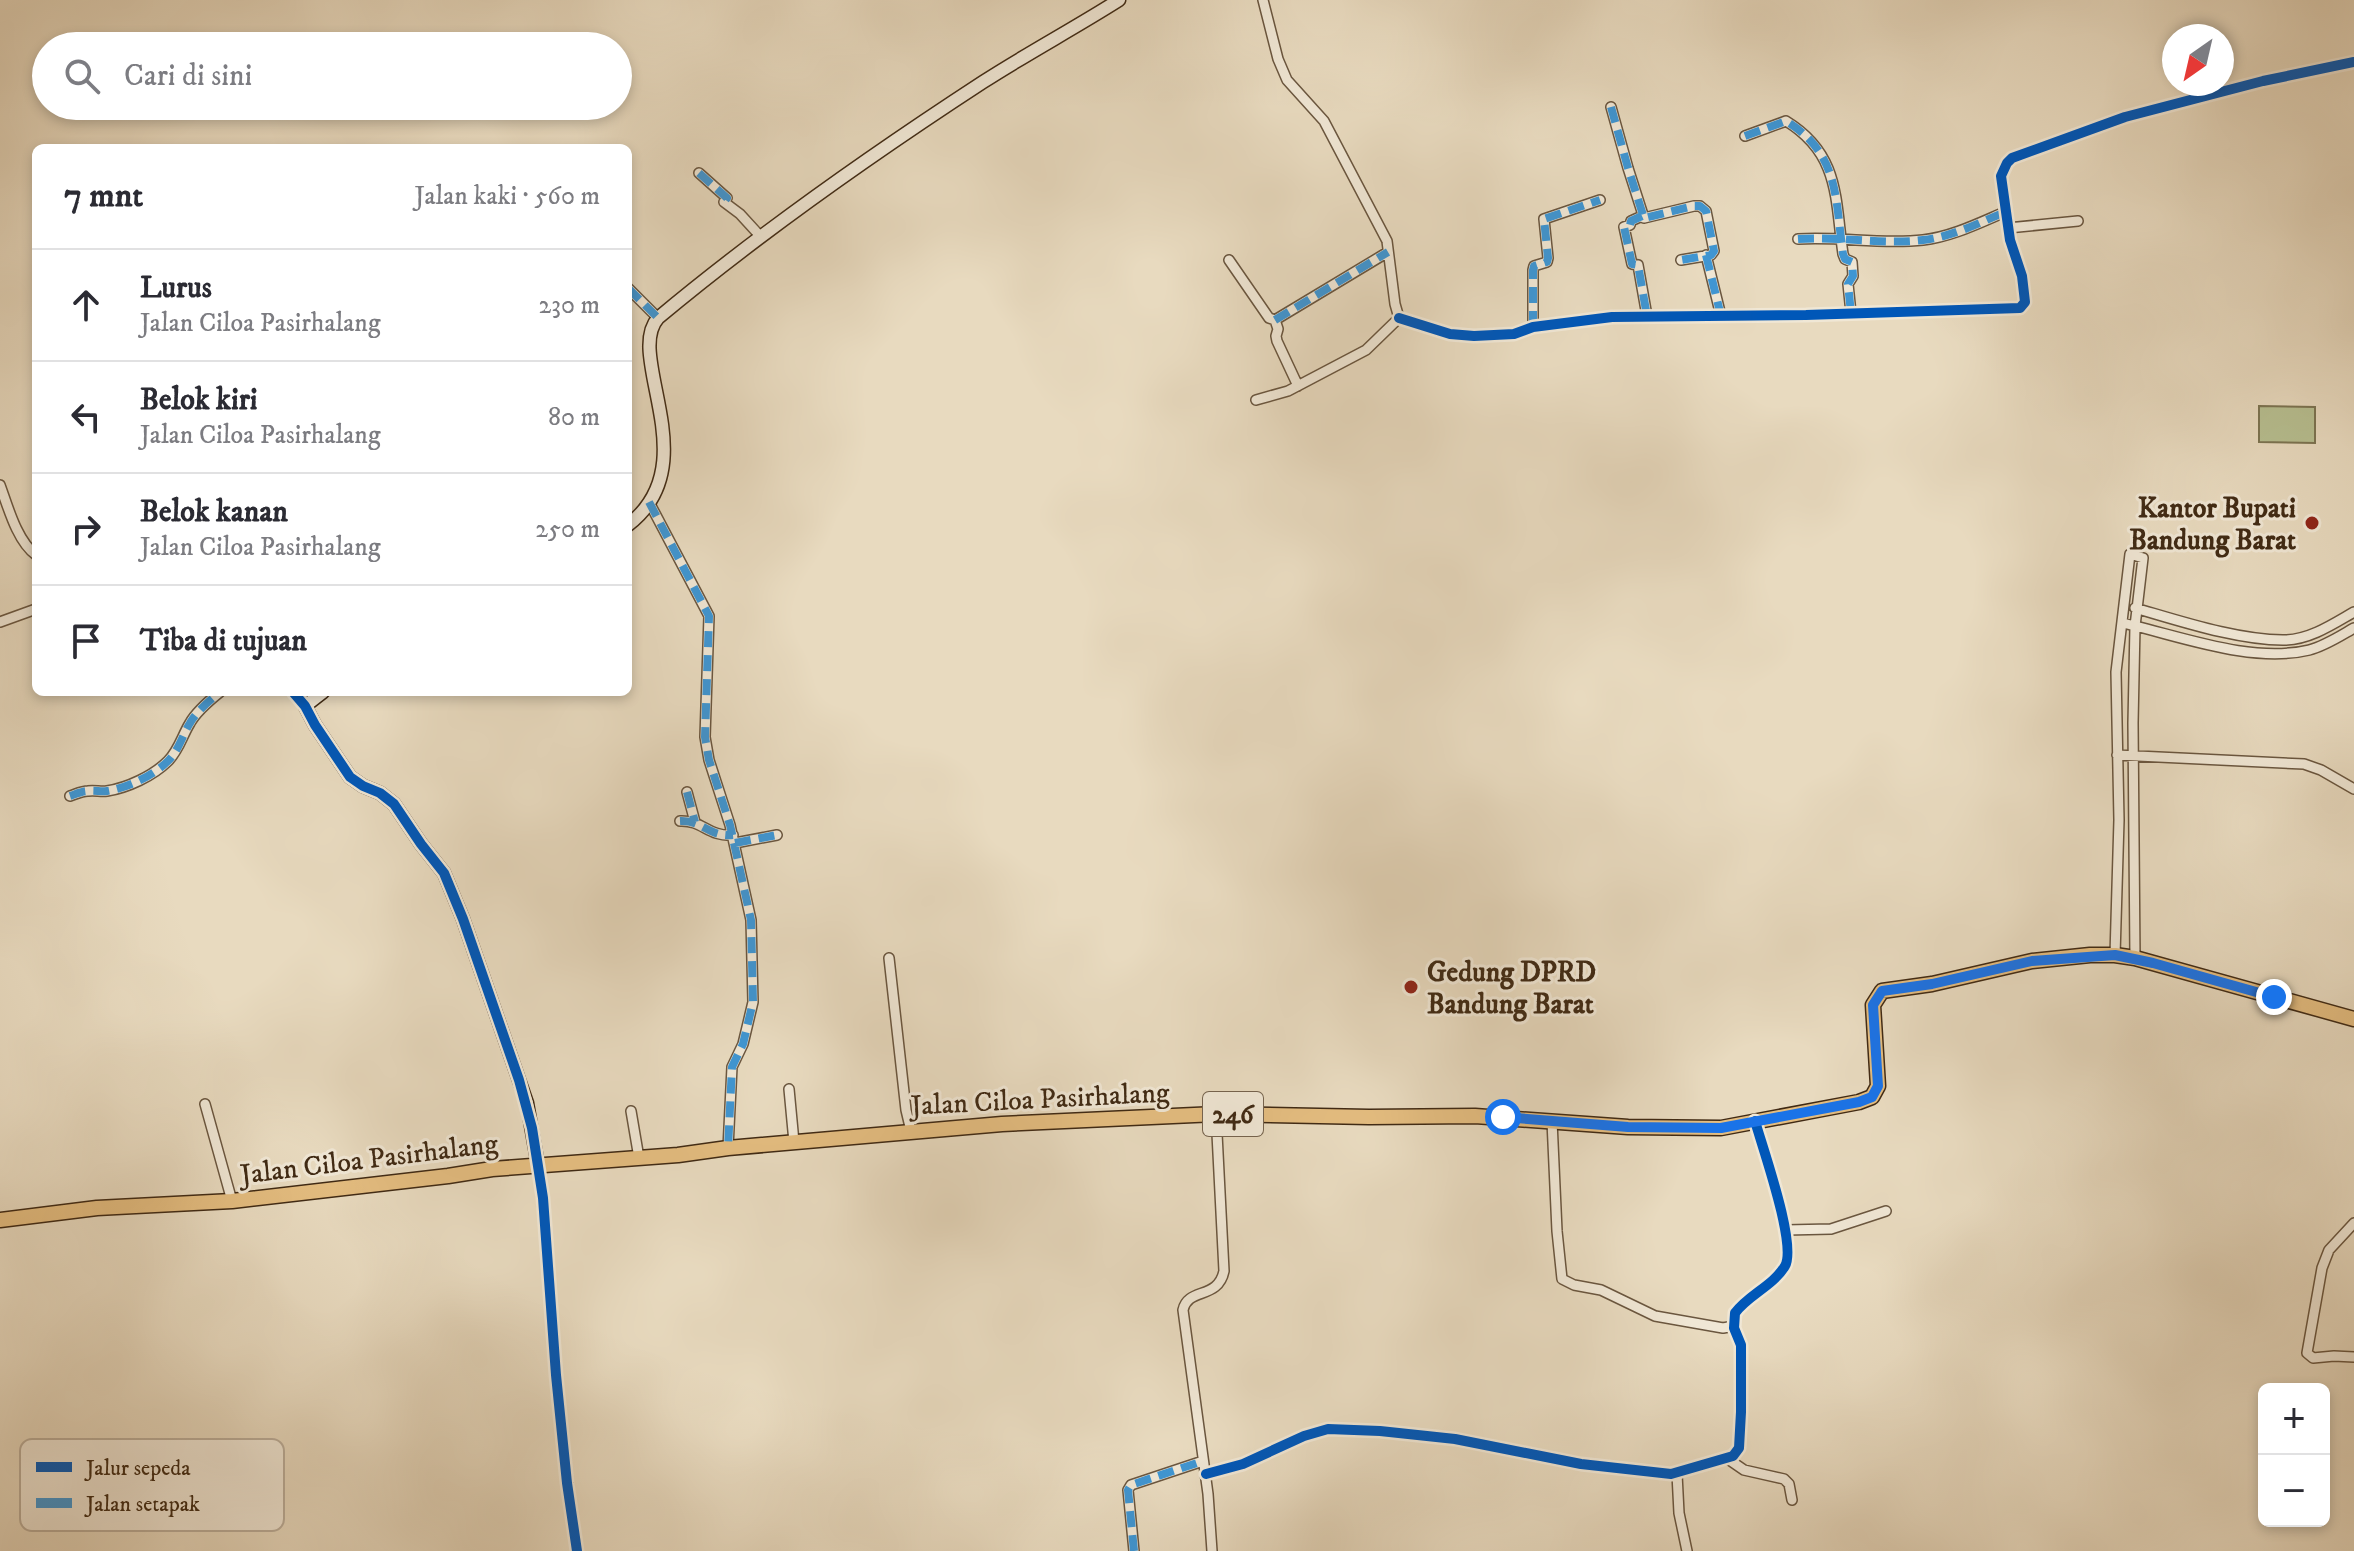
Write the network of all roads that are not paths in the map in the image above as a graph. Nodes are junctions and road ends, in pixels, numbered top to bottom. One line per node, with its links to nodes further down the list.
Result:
1 (1119, 0): 12 (street)
2 (1263, 0): 15 (street)
3 (2354, 62): 8 (street)
4 (1611, 107): 9 (street)
5 (1745, 136): 14 (street)
6 (699, 173): 12 (street)
7 (1600, 200): 26 (street)
8 (2005, 212): 11 (street); 14 (street)
9 (1642, 216): 16 (street); 21 (street)
10 (2078, 221): 11 (street)
11 (2008, 228): 20 (street)
12 (761, 237): 23 (street)
13 (1798, 239): 14 (street)
14 (1841, 239): 20 (street)
15 (1388, 252): 24 (street); 25 (street)
16 (1706, 255): 18 (street); 22 (street)
17 (1229, 260): 25 (street)
18 (1681, 260)
19 (632, 292): 23 (street)
20 (1851, 313): 22 (street)
21 (1647, 316): 22 (street); 26 (street)
22 (1721, 316)
23 (658, 318): 30 (street)
24 (1399, 318): 26 (street); 27 (street)
25 (1275, 320): 27 (street)
26 (1533, 327)
27 (1298, 386): 28 (street)
28 (1256, 400)
29 (0, 485): 32 (street)
30 (649, 502): 31 (street); 53 (street)
31 (632, 522)
32 (32, 553)
33 (2124, 604): 34 (street); 34 (street); 38 (street)
34 (2138, 609): 36 (street); 39 (street)
35 (32, 610): 37 (street)
36 (2354, 612)
37 (0, 622)
38 (2123, 623): 39 (street); 45 (street)
39 (2135, 626): 40 (street); 46 (street)
40 (2354, 628)
41 (214, 696): 49 (street)
42 (296, 696): 44 (street)
43 (318, 696): 44 (street)
44 (305, 706): 68 (street)
45 (2117, 755): 46 (street); 54 (street)
46 (2133, 756): 47 (street); 56 (street)
47 (2354, 789)
48 (687, 792): 51 (street)
49 (70, 796)
50 (680, 821): 51 (street)
51 (695, 822): 53 (street)
52 (777, 835): 53 (street)
53 (734, 839): 66 (street)
54 (2115, 955): 56 (main road, Jalan Ciloa Pasirhalang / 246); 63 (main road, Jalan Ciloa Pasirhalang / 246)
55 (889, 958): 64 (street)
56 (2135, 958): 57 (main road, Jalan Ciloa Pasirhalang / 246)
57 (2354, 1019)
58 (789, 1089): 65 (street)
59 (205, 1104): 69 (street)
60 (631, 1111): 67 (street)
61 (1216, 1114): 62 (main road, Jalan Ciloa Pasirhalang / 246); 64 (main road, Jalan Ciloa Pasirhalang / 246); 77 (street)
62 (1552, 1121): 63 (main road, Jalan Ciloa Pasirhalang / 246); 74 (street)
63 (1755, 1121): 73 (street)
64 (911, 1131): 65 (main road, Jalan Ciloa Pasirhalang / 246)
65 (794, 1142): 66 (main road, Jalan Ciloa Pasirhalang / 246)
66 (728, 1148): 67 (main road, Jalan Ciloa Pasirhalang / 246)
67 (639, 1158): 68 (main road, Jalan Ciloa Pasirhalang / 246)
68 (538, 1165): 69 (main road, Jalan Ciloa Pasirhalang / 246); 81 (street)
69 (232, 1201): 71 (main road, Jalan Ciloa Pasirhalang / 246)
70 (1886, 1211): 73 (street)
71 (0, 1220)
72 (2354, 1223): 75 (street)
73 (1786, 1230): 74 (street)
74 (1734, 1326): 76 (street)
75 (2354, 1357)
76 (1728, 1459): 79 (street); 80 (street)
77 (1203, 1461): 78 (street); 82 (street)
78 (1206, 1474): 79 (street); 83 (street)
79 (1677, 1474): 84 (street)
80 (1792, 1500)
81 (577, 1551)
82 (1134, 1551)
83 (1212, 1551)
84 (1687, 1551)

